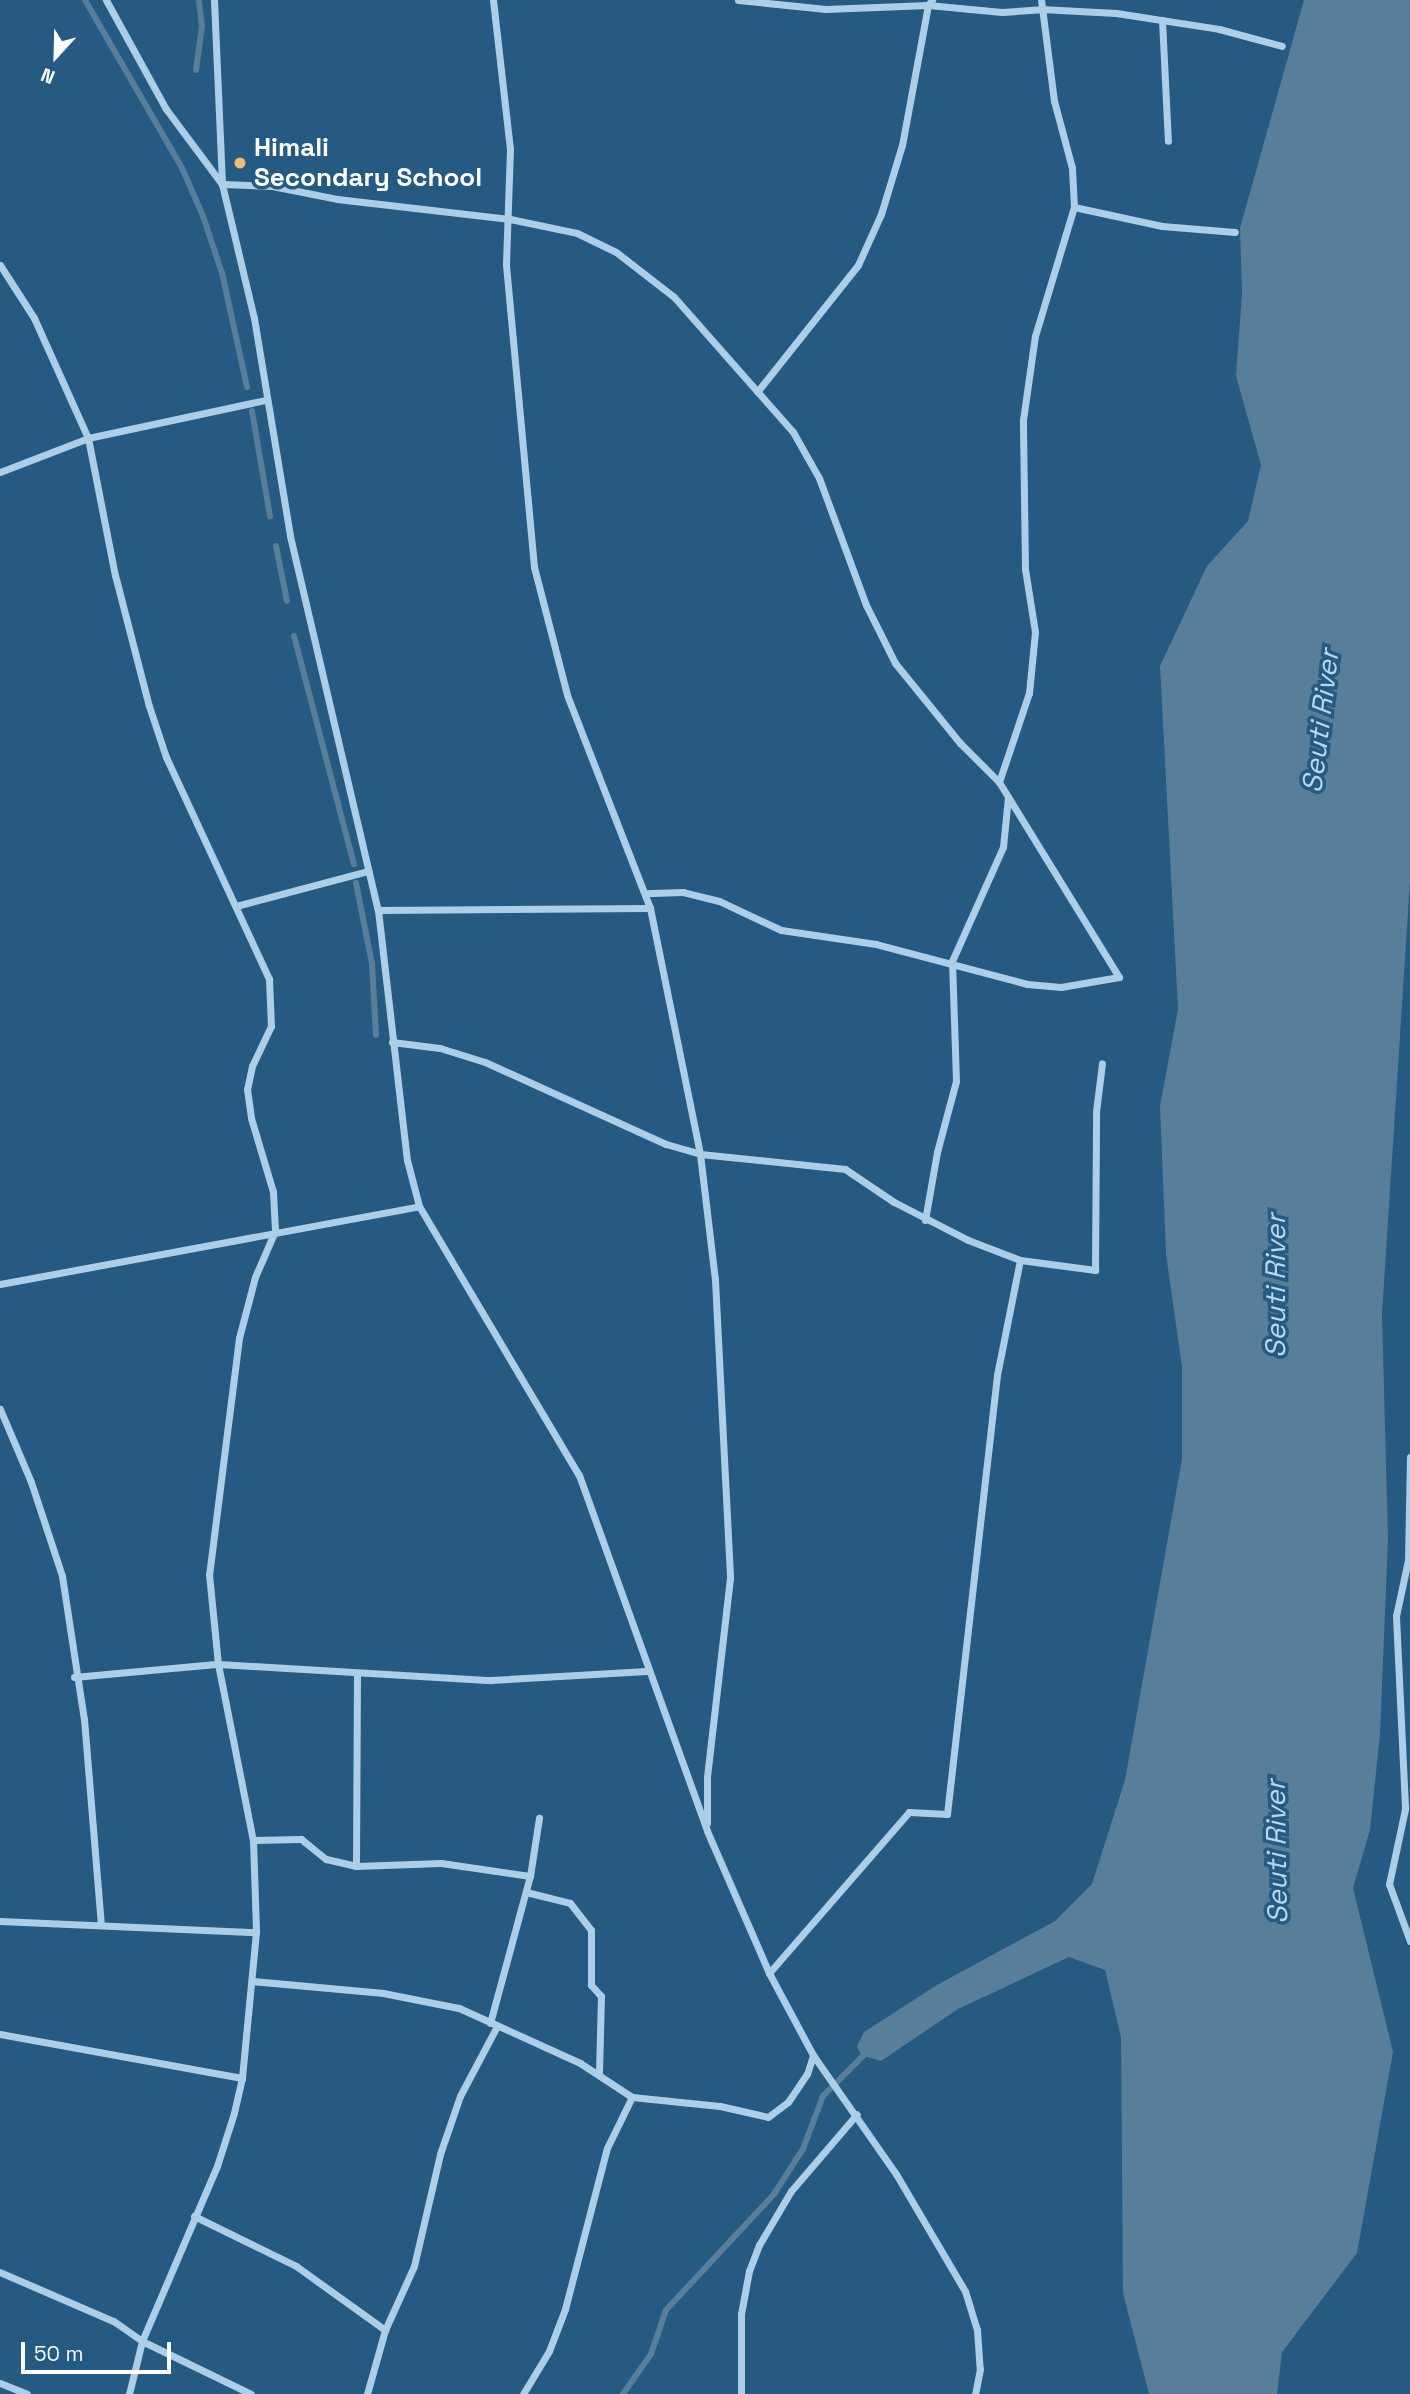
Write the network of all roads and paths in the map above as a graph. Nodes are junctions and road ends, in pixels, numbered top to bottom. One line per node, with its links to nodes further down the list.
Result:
1 (106, 0): 11 (street)
2 (214, 0): 11 (street)
3 (493, 0): 13 (street)
4 (738, 0): 5 (street)
5 (785, 3): 6 (street)
6 (930, 3): 7 (street); 16 (street)
7 (1041, 4): 8 (street); 12 (street)
8 (1162, 20): 9 (street); 10 (street)
9 (1282, 46)
10 (1168, 141)
11 (222, 184): 13 (street); 17 (street)
12 (1074, 207): 14 (street); 20 (street)
13 (510, 219): 16 (street); 23 (street)
14 (1235, 232)
15 (0, 265): 18 (street)
16 (757, 392): 20 (street)
17 (266, 400): 18 (street); 22 (street)
18 (88, 438): 19 (street); 24 (street)
19 (0, 472)
20 (999, 782): 21 (street)
21 (1008, 797): 27 (street); 27 (street)
22 (368, 871): 24 (street); 26 (street)
23 (645, 893): 25 (street); 27 (street)
24 (236, 906): 33 (street)
25 (650, 908): 26 (street); 30 (street)
26 (378, 910): 28 (street)
27 (952, 961): 32 (street)
28 (392, 1042): 30 (street); 31 (street)
29 (1102, 1063): 34 (street)
30 (700, 1154): 32 (street); 44 (street)
31 (419, 1206): 33 (street); 39 (street)
32 (925, 1220): 34 (street)
33 (275, 1231): 35 (street); 38 (street)
34 (1020, 1260): 53 (street)
35 (0, 1284)
36 (0, 1409): 41 (street)
37 (1410, 1457): 42 (street)
38 (218, 1664): 40 (street); 41 (street); 45 (street)
39 (647, 1671): 40 (street); 44 (street)
40 (357, 1675): 46 (street)
41 (74, 1677): 50 (street)
42 (1408, 1810): 52 (street)
43 (539, 1818): 47 (street)
44 (707, 1831): 53 (street)
45 (253, 1840): 46 (street); 51 (street)
46 (356, 1866): 47 (street)
47 (530, 1876): 48 (street)
48 (526, 1892): 55 (street); 58 (street)
49 (0, 1921): 50 (street)
50 (101, 1924): 51 (street)
51 (256, 1931): 54 (street)
52 (1410, 1941)
53 (769, 1973): 57 (street)
54 (252, 1981): 55 (street); 59 (street)
55 (493, 2024): 58 (street); 64 (street)
56 (0, 2034): 59 (street)
57 (813, 2054): 60 (street); 61 (street)
58 (599, 2073): 60 (street)
59 (242, 2078): 62 (street)
60 (632, 2097): 71 (street)
61 (857, 2114): 72 (street); 73 (street)
62 (194, 2216): 64 (street); 65 (street)
63 (0, 2272): 65 (street)
64 (386, 2329): 70 (street)
65 (142, 2341): 68 (street); 69 (street)
66 (0, 2383): 67 (street)
67 (27, 2394)
68 (129, 2394)
69 (251, 2394)
70 (367, 2394)
71 (523, 2394)
72 (741, 2394)
73 (975, 2394)

